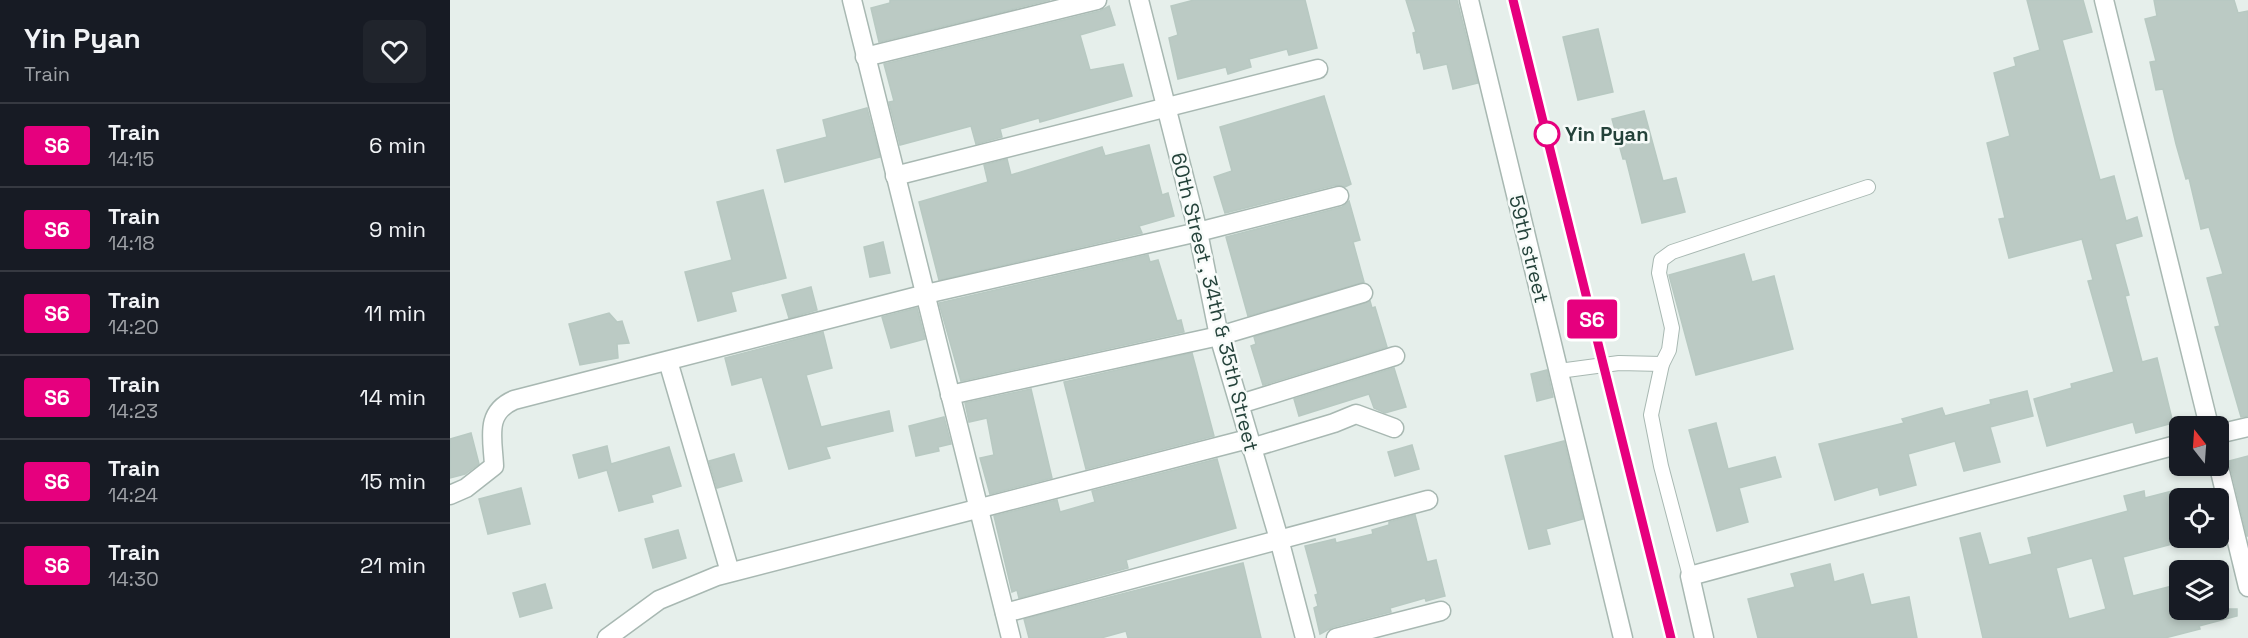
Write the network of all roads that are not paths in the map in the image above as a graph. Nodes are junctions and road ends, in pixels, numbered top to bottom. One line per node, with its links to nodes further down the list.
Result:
1 (852, 0): 6 (street)
2 (1097, 0): 6 (street)
3 (1139, 0): 8 (street, 60th Street , 34th & 35th Street)
4 (1469, 0): 19 (street, 59th street)
5 (2104, 0): 22 (street)
6 (865, 57): 9 (street)
7 (1318, 69): 8 (street)
8 (1165, 108): 9 (street); 12 (street, 60th Street , 34th & 35th Street)
9 (895, 176): 13 (street)
10 (1868, 187): 18 (lane)
11 (1339, 196): 12 (street)
12 (1198, 232): 13 (street); 15 (street, 60th Street , 34th & 35th Street)
13 (926, 294): 17 (street); 20 (street)
14 (1363, 294): 15 (street)
15 (1219, 336): 20 (street); 21 (street, 60th Street , 34th & 35th Street)
16 (1395, 356): 21 (street)
17 (668, 361): 29 (street); 33 (street)
18 (1662, 364): 19 (lane); 34 (lane)
19 (1559, 372): 42 (street, 59th street)
20 (951, 395): 31 (street)
21 (1240, 404): 26 (street, 60th Street , 34th & 35th Street)
22 (2208, 416)
23 (2248, 427): 25 (street)
24 (1394, 428): 26 (street)
25 (2229, 431)
26 (1250, 444): 31 (street); 32 (street, 60th Street , 34th & 35th Street)
27 (2169, 447): 34 (street)
28 (2221, 476): 35 (street)
29 (450, 495)
30 (1428, 500): 32 (street)
31 (977, 508): 33 (street); 37 (street)
32 (1279, 539): 37 (street); 40 (street, 60th Street , 34th & 35th Street)
33 (730, 573): 38 (street)
34 (1690, 576): 43 (street)
35 (2248, 587)
36 (1441, 611): 41 (street)
37 (1005, 613): 39 (street)
38 (606, 638)
39 (1011, 638)
40 (1305, 638)
41 (1336, 638)
42 (1623, 638)
43 (1704, 638)

